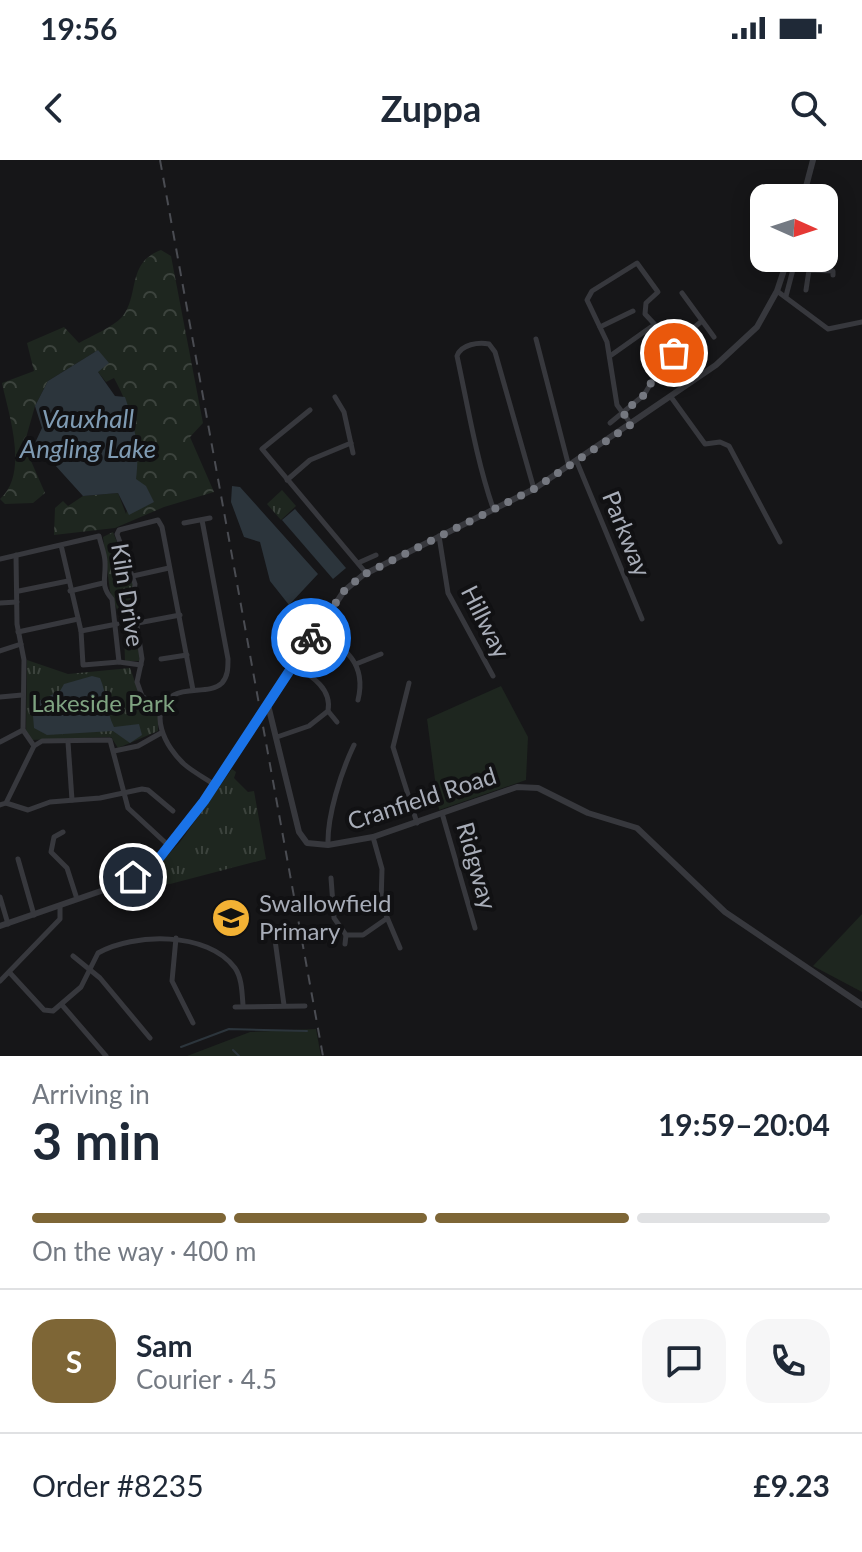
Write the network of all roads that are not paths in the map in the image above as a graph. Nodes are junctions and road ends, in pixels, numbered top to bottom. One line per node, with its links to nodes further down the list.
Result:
1 (813, 160): 2 (street)
2 (807, 184)
3 (783, 272): 8 (street)
4 (794, 274): 5 (street); 10 (street)
5 (807, 275): 6 (street); 7 (street)
6 (833, 275)
7 (806, 290)
8 (777, 291): 10 (street); 21 (street)
9 (682, 293): 12 (street)
10 (786, 296): 13 (street)
11 (638, 310): 14 (street); 14 (street); 18 (street)
12 (702, 321): 16 (street); 18 (street)
13 (862, 322)
14 (600, 327): 19 (street)
15 (651, 327): 19 (street)
16 (714, 337)
17 (536, 339): 29 (street)
18 (671, 346): 23 (street)
19 (610, 356): 23 (street)
20 (335, 397): 26 (street)
21 (671, 397): 25 (street); 37 (street)
22 (310, 410): 30 (street)
23 (623, 413): 24 (street); 25 (street)
24 (610, 423)
25 (632, 424): 28 (street)
26 (351, 443): 27 (street); 30 (street)
27 (353, 453)
28 (577, 462): 29 (street); 54 (street, Parkway)
29 (569, 468): 31 (street)
30 (287, 480): 42 (street)
31 (534, 489): 32 (street); 32 (street)
32 (493, 508): 36 (street)
33 (210, 518): 34 (street)
34 (202, 520): 35 (street); 71 (street)
35 (184, 523)
36 (439, 536): 44 (street); 69 (street, Hillway)
37 (780, 542)
38 (61, 545): 39 (street); 46 (street); 47 (street, Kiln Drive)
39 (16, 555): 41 (street); 48 (street)
40 (376, 555): 42 (street)
41 (0, 559)
42 (358, 563): 44 (street)
43 (169, 568): 45 (street); 45 (street); 52 (street)
44 (366, 573): 58 (street)
45 (133, 576): 55 (street)
46 (68, 581): 48 (street); 49 (street)
47 (103, 583): 49 (street); 56 (street, Kiln Drive)
48 (19, 591): 50 (street)
49 (70, 591): 53 (street)
50 (17, 602): 51 (street); 59 (street)
51 (0, 603)
52 (180, 615): 55 (street); 63 (street)
53 (78, 619): 57 (street); 59 (street)
54 (642, 619)
55 (138, 623): 67 (street)
56 (117, 624): 57 (street); 65 (street, Kiln Drive)
57 (81, 631): 65 (street, Kiln Drive)
58 (316, 631): 66 (street); 68 (street)
59 (18, 632): 60 (street)
60 (21, 644): 61 (street); 72 (street)
61 (0, 651)
62 (381, 654): 66 (street)
63 (187, 655): 64 (street); 71 (street)
64 (161, 659)
65 (119, 662): 67 (street)
66 (356, 664): 74 (street)
67 (141, 665): 76 (street)
68 (294, 665): 75 (street); 77 (street)
69 (493, 676)
70 (409, 683): 93 (street)
71 (193, 690): 76 (street)
72 (22, 695): 73 (street); 79 (street)
73 (0, 697)
74 (358, 700)
75 (268, 705): 81 (street, Cranfield Road); 87 (street)
76 (162, 709): 80 (street)
77 (328, 711): 78 (street); 81 (street)
78 (337, 722)
79 (23, 730): 82 (street); 85 (street)
80 (161, 733): 86 (street); 87 (street)
81 (277, 737): 96 (street, Cranfield Road)
82 (0, 742)
83 (68, 742): 85 (street); 86 (street); 89 (street)
84 (354, 745): 96 (street)
85 (34, 746): 90 (street)
86 (114, 751): 88 (street)
87 (215, 785): 97 (street)
88 (124, 792): 89 (street); 91 (street); 97 (street)
89 (72, 800): 90 (street)
90 (3, 804)
91 (173, 811)
92 (442, 813): 93 (street, Cranfield Road); 106 (street, Ridgway); 119 (street, Cranfield Road)
93 (417, 823): 95 (street, Cranfield Road)
94 (63, 832): 101 (street)
95 (373, 837): 96 (street, Cranfield Road); 104 (street)
96 (328, 845)
97 (169, 847): 101 (street)
98 (18, 859): 103 (street)
99 (331, 878): 107 (street)
100 (0, 897): 105 (street)
101 (78, 900): 102 (street)
102 (60, 907): 103 (street); 114 (street)
103 (34, 915): 105 (street)
104 (386, 919): 107 (street); 111 (street)
105 (4, 925)
106 (475, 928)
107 (346, 935): 110 (street)
108 (176, 938): 113 (street); 117 (street); 122 (street)
109 (275, 940): 118 (street)
110 (345, 944)
111 (400, 948)
112 (73, 956): 113 (street)
113 (89, 970): 116 (street); 123 (street)
114 (10, 973): 115 (street); 116 (street)
115 (0, 981)
116 (62, 1005): 124 (street)
117 (243, 1005): 118 (street); 121 (street)
118 (284, 1005): 120 (street)
119 (862, 1005)
120 (305, 1006)
121 (235, 1007)
122 (193, 1023)
123 (150, 1038)
124 (106, 1056)

